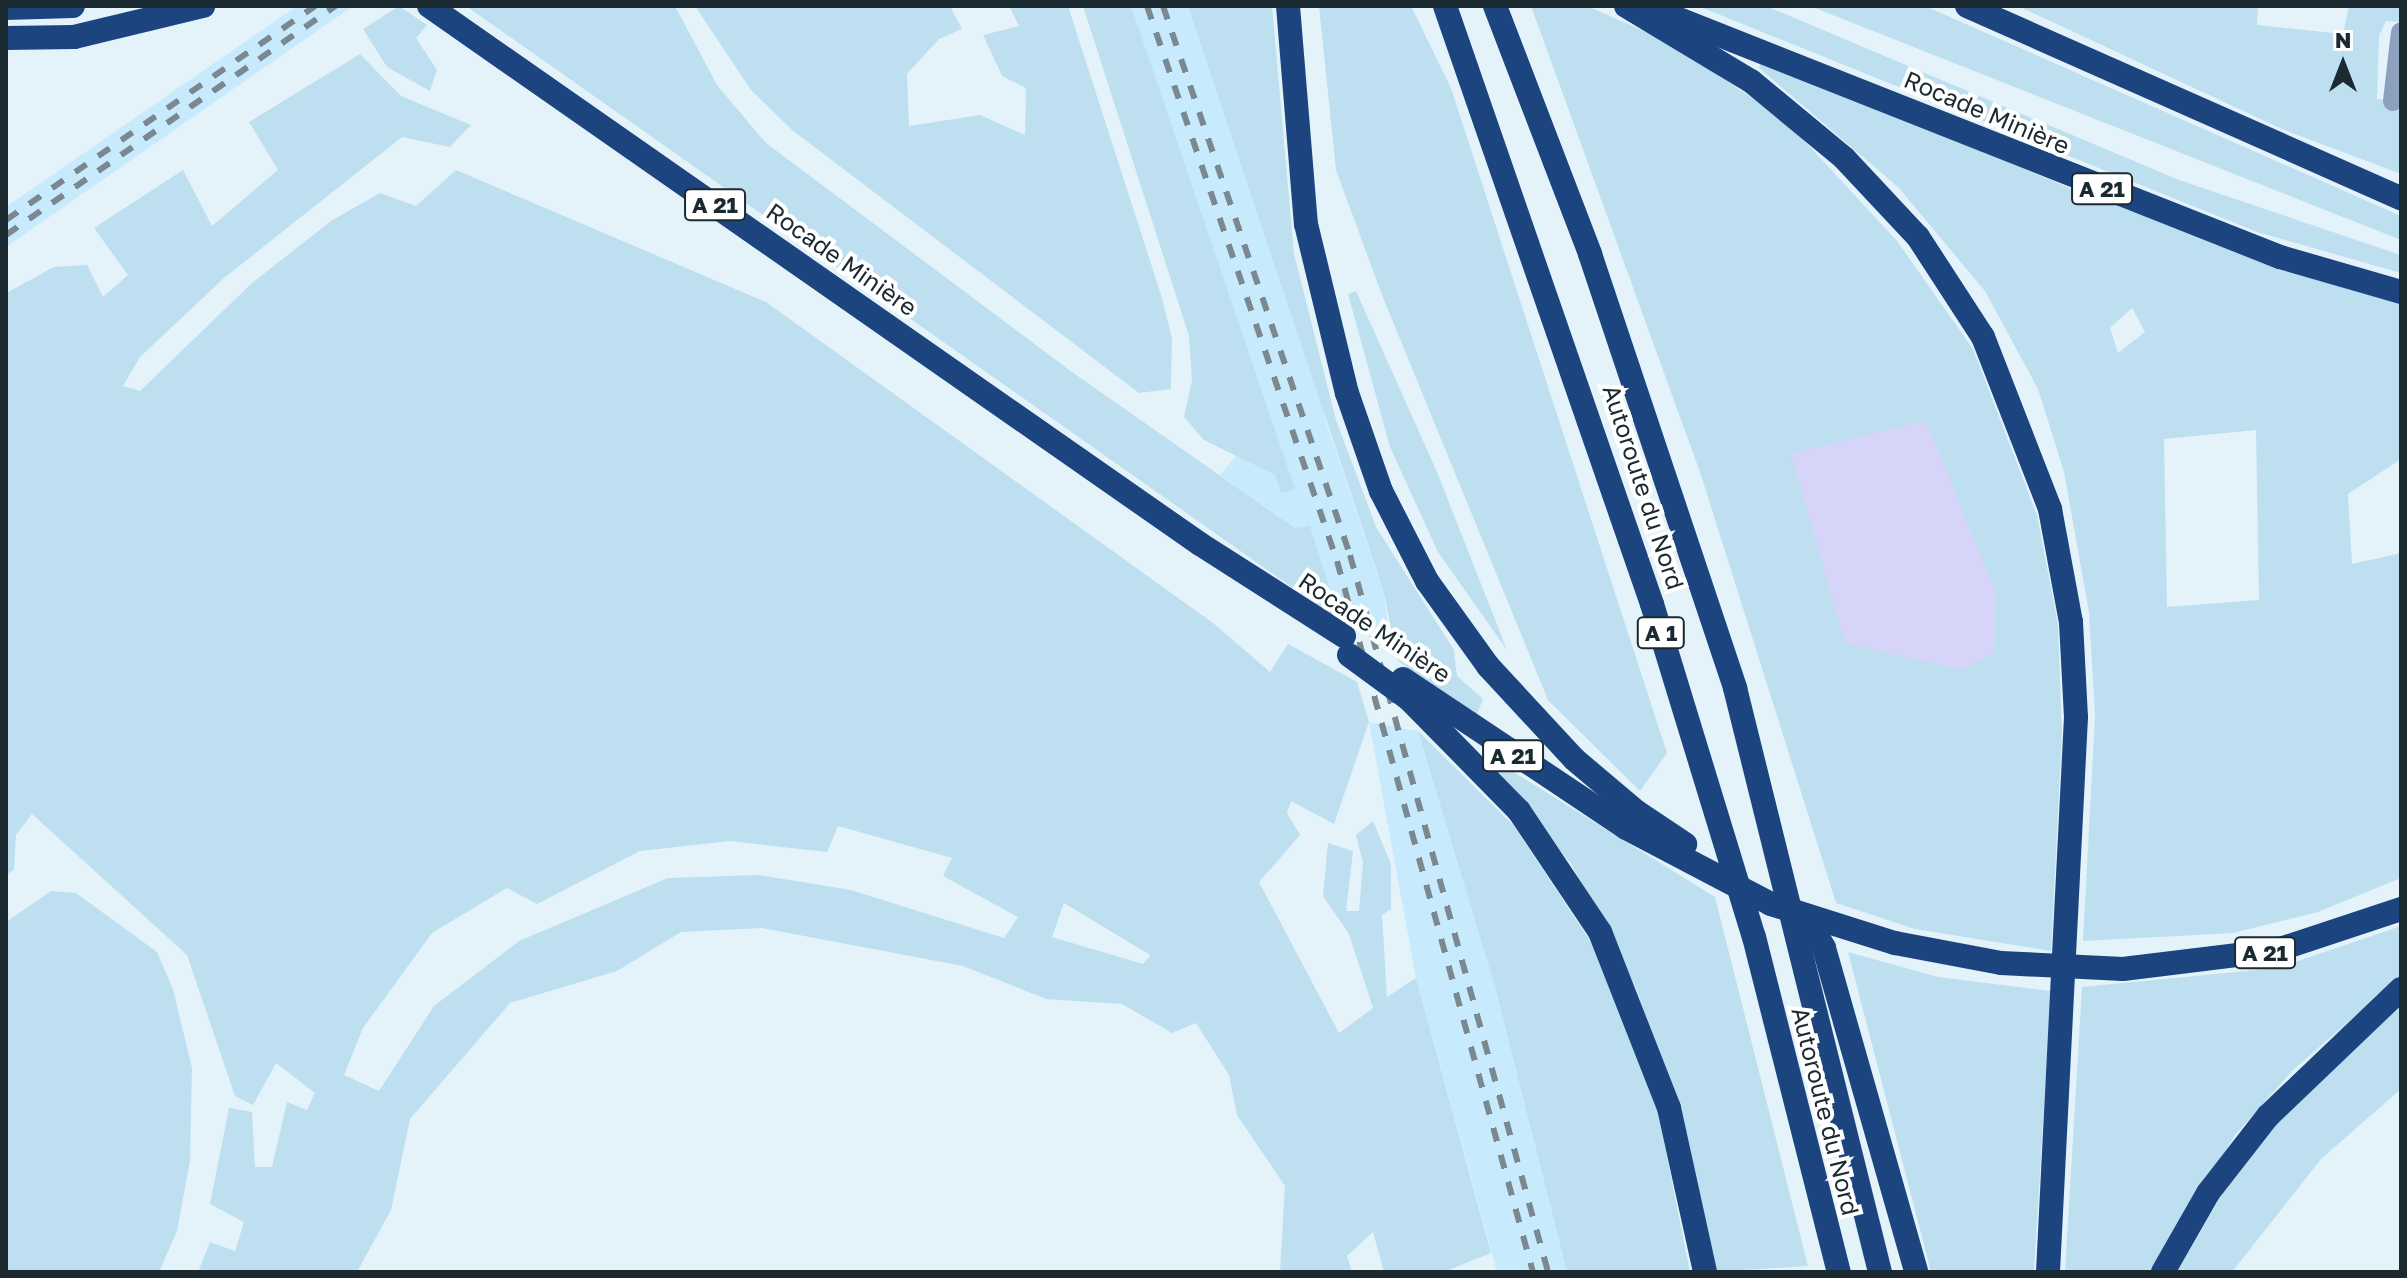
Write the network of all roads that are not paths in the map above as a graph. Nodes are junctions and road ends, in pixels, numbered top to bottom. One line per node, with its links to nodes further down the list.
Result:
1 (73, 6): 9 (highway)
2 (203, 6): 12 (highway)
3 (1288, 6): 17 (highway)
4 (1445, 6): 22 (highway, Autoroute du Nord / A 1)
5 (1495, 6): 18 (highway, Autoroute du Nord / A 1)
6 (1626, 6): 25 (highway)
7 (1646, 6): 15 (highway, Rocade Minière / A 21)
8 (1967, 6): 14 (highway)
9 (6, 8)
10 (436, 11): 16 (highway, Rocade Minière / A 21)
11 (2401, 32): 13 (street)
12 (6, 38)
13 (2393, 101)
14 (2401, 198)
15 (2401, 292)
16 (1406, 689): 17 (highway, Rocade Minière / A 21); 21 (highway)
17 (1632, 820): 19 (highway, Rocade Minière / A 21, bridge)
18 (1791, 893): 23 (highway, Autoroute du Nord / A 1); 24 (highway)
19 (2401, 909)
20 (2401, 989): 26 (highway)
21 (1705, 1272)
22 (1839, 1272)
23 (1880, 1272)
24 (1916, 1272)
25 (2048, 1272)
26 (2163, 1272)

